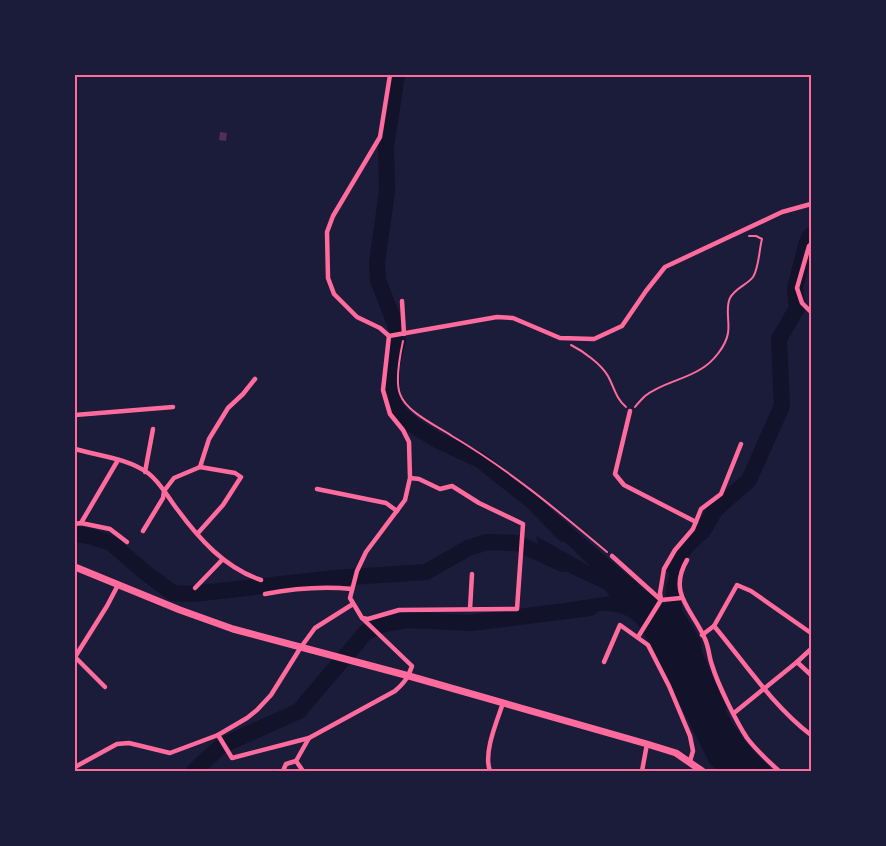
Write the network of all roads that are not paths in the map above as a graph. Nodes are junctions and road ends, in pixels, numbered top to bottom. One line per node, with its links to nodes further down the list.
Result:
1 (390, 75): 7 (street)
2 (811, 204): 6 (street)
3 (811, 244): 5 (street)
4 (402, 301): 6 (street)
5 (811, 312)
6 (404, 334): 7 (street)
7 (389, 336): 18 (street)
8 (256, 379): 16 (street)
9 (172, 407): 11 (street)
10 (630, 411): 22 (street)
11 (75, 415)
12 (153, 429): 17 (street)
13 (741, 444): 22 (street)
14 (75, 449): 15 (street)
15 (118, 460): 17 (street); 23 (street)
16 (200, 466): 20 (street); 26 (street)
17 (145, 472): 20 (street)
18 (410, 478): 21 (street); 41 (street)
19 (317, 489): 21 (street)
20 (164, 491): 25 (street); 26 (street)
21 (397, 511): 36 (street)
22 (696, 522): 39 (street)
23 (81, 523): 24 (street); 27 (street)
24 (75, 524)
25 (143, 531)
26 (198, 533): 29 (street)
27 (127, 542)
28 (612, 556): 39 (street)
29 (222, 560): 33 (street); 35 (street)
30 (687, 560): 38 (street)
31 (75, 567): 34 (main road)
32 (472, 574): 41 (street)
33 (261, 580)
34 (118, 585): 47 (main road); 49 (street)
35 (195, 588)
36 (352, 589): 37 (street); 40 (street)
37 (265, 594)
38 (681, 598): 39 (street); 45 (street)
39 (661, 600): 46 (street)
40 (353, 604): 42 (street); 47 (street)
41 (470, 610): 42 (street)
42 (362, 618): 53 (street)
43 (714, 626): 44 (street); 45 (street); 55 (street)
44 (811, 633)
45 (702, 634): 57 (street)
46 (638, 637): 50 (street); 63 (street)
47 (301, 647): 53 (main road); 58 (street)
48 (811, 649): 51 (street)
49 (75, 657): 54 (street)
50 (604, 662)
51 (797, 662): 52 (street); 55 (street)
52 (811, 675)
53 (409, 676): 56 (main road); 60 (street)
54 (105, 687)
55 (764, 689): 57 (street); 59 (street)
56 (503, 703): 61 (main road); 67 (street)
57 (734, 713): 70 (street)
58 (218, 734): 60 (street); 64 (street)
59 (811, 735)
60 (309, 738): 62 (street)
61 (647, 744): 63 (main road); 68 (street)
62 (296, 761): 65 (street); 66 (street)
63 (690, 761): 69 (main road)
64 (75, 767)
65 (283, 771)
66 (303, 771)
67 (490, 771)
68 (642, 771)
69 (702, 771)
70 (779, 771)

